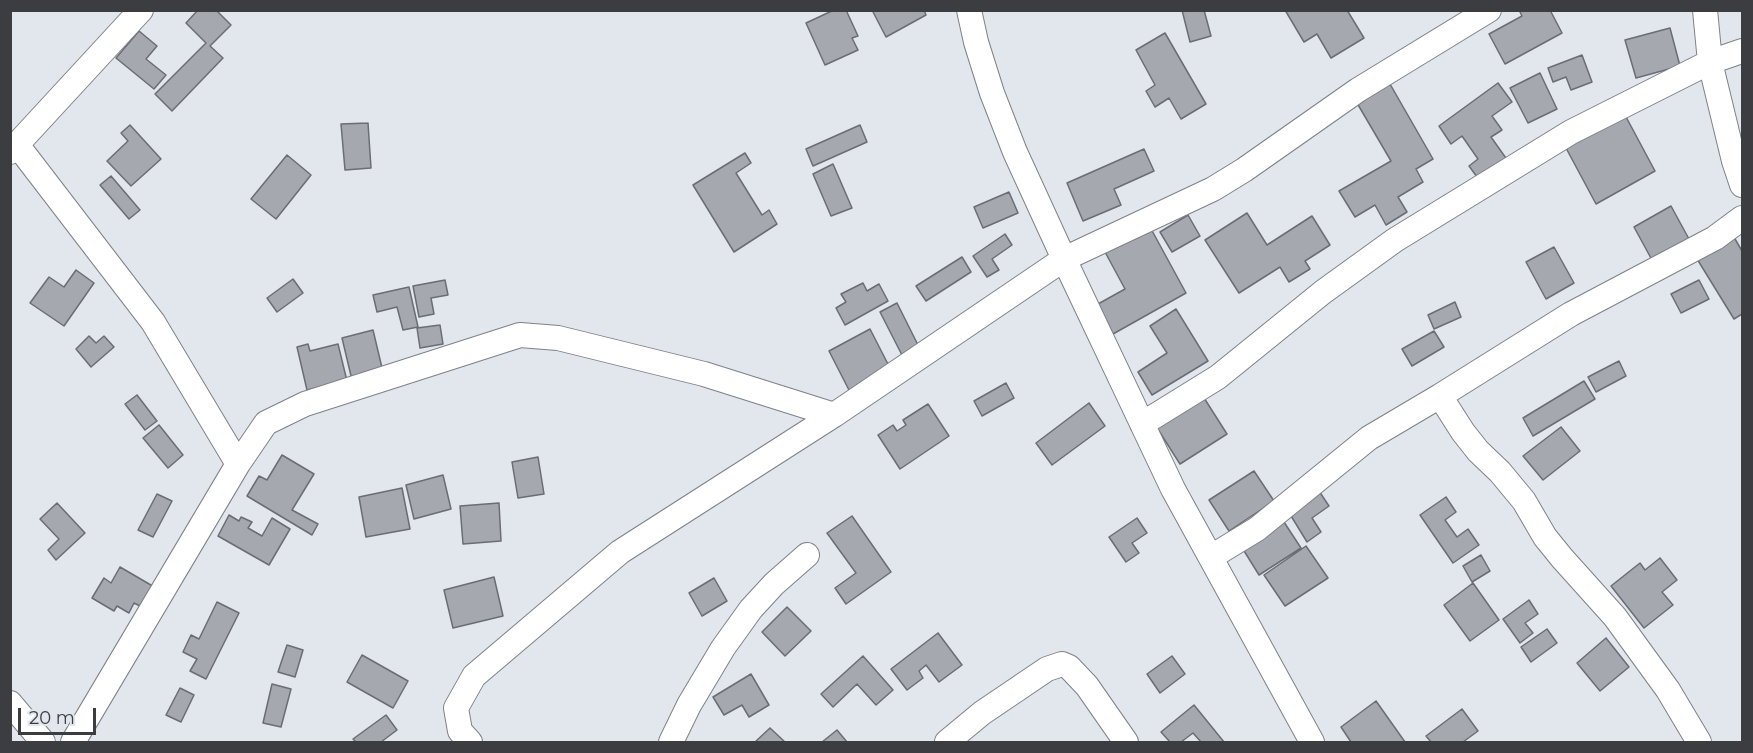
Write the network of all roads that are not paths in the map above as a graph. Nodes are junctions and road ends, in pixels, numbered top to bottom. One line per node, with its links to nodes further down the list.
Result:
1 (141, 10): 7 (street)
2 (969, 10): 10 (street)
3 (1489, 10): 10 (street)
4 (1705, 10): 6 (street)
5 (1743, 51): 6 (street)
6 (1710, 62): 8 (street); 13 (street)
7 (14, 149): 14 (street)
8 (1743, 185)
9 (1743, 218): 11 (street)
10 (1064, 259): 12 (street); 13 (street)
11 (1440, 396): 16 (street); 25 (street)
12 (834, 415): 14 (street); 20 (street)
13 (1142, 424): 16 (street)
14 (238, 464): 19 (street)
15 (807, 555): 21 (street)
16 (1211, 557): 24 (street)
17 (10, 703): 18 (street)
18 (43, 742)
19 (73, 742)
20 (470, 742)
21 (670, 742)
22 (947, 742): 23 (street)
23 (1126, 742)
24 (1312, 742)
25 (1698, 742)

